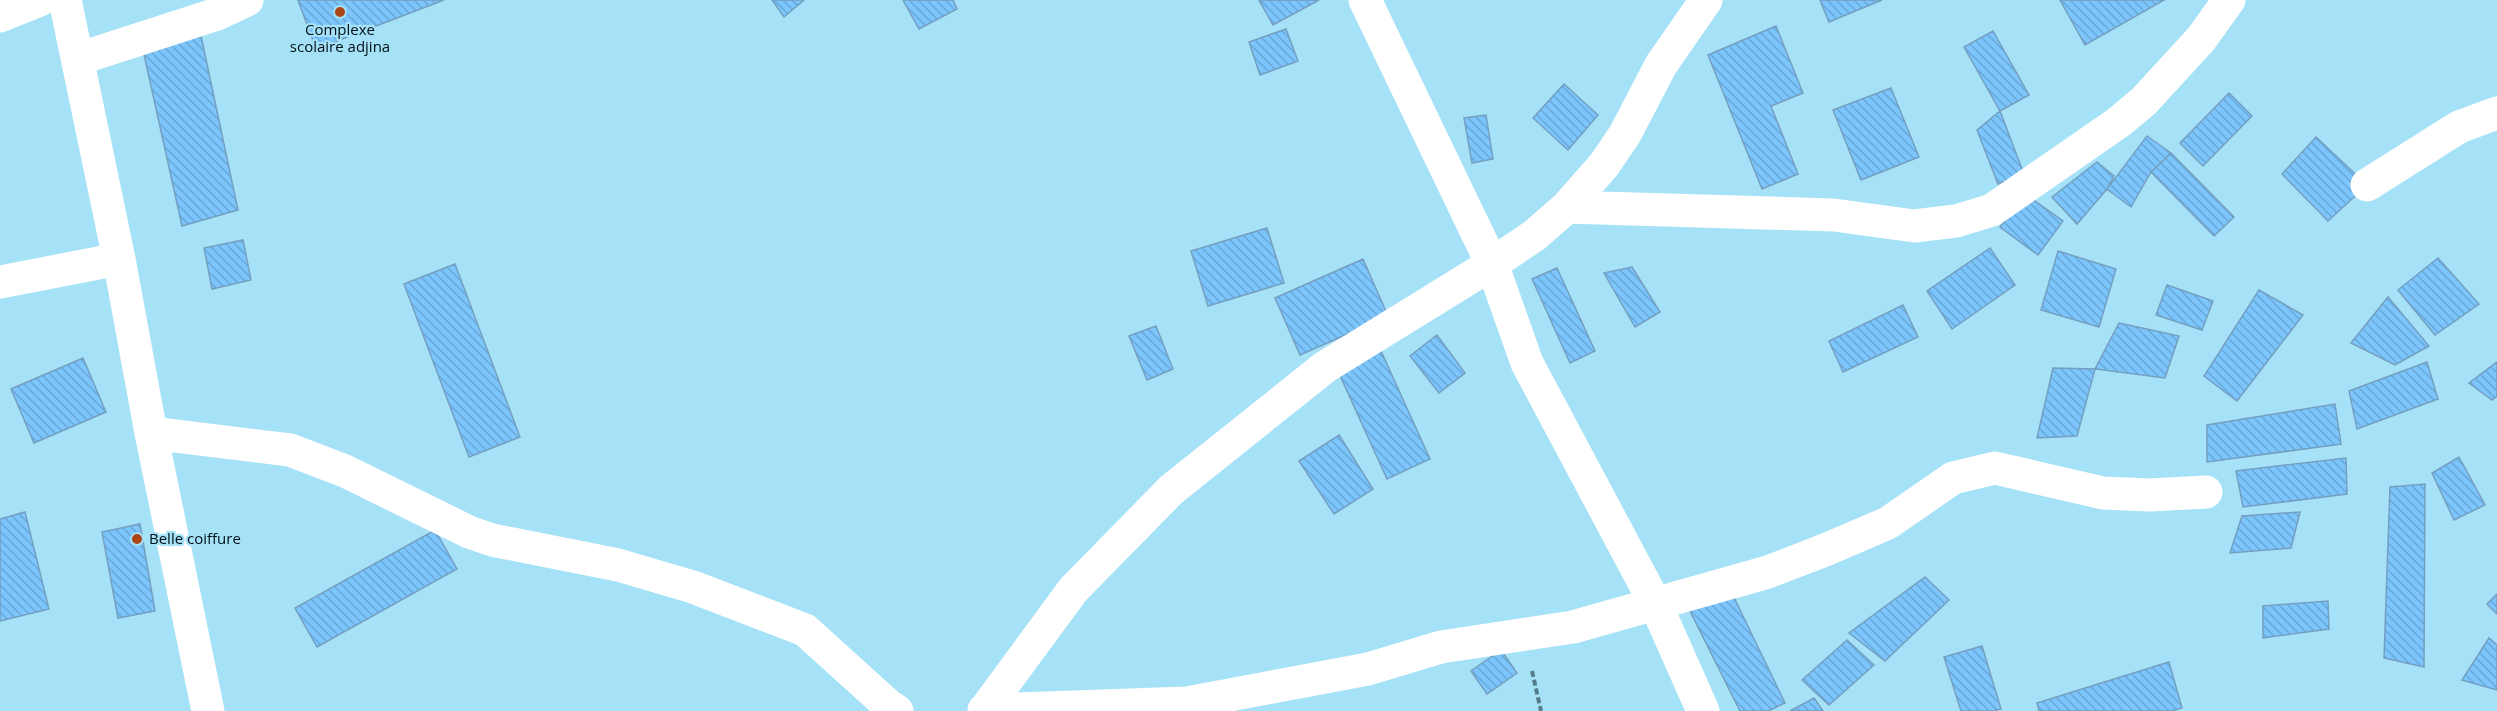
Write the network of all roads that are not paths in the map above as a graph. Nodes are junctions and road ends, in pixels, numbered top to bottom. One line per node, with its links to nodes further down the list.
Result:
1 (40, 0): 7 (street)
2 (65, 0): 8 (street)
3 (246, 0): 8 (street)
4 (1365, 0): 13 (street)
5 (1706, 0): 11 (street)
6 (2229, 0): 11 (street)
7 (0, 16)
8 (78, 59): 12 (street)
9 (2497, 113): 10 (street)
10 (2367, 184)
11 (1568, 207): 13 (street)
12 (119, 259): 14 (street); 15 (street)
13 (1492, 264): 17 (street); 20 (street)
14 (0, 282)
15 (151, 433): 18 (street); 19 (street)
16 (2206, 492): 17 (street)
17 (1656, 605): 20 (street); 21 (street)
18 (208, 711)
19 (897, 711)
20 (984, 711)
21 (1703, 711)

